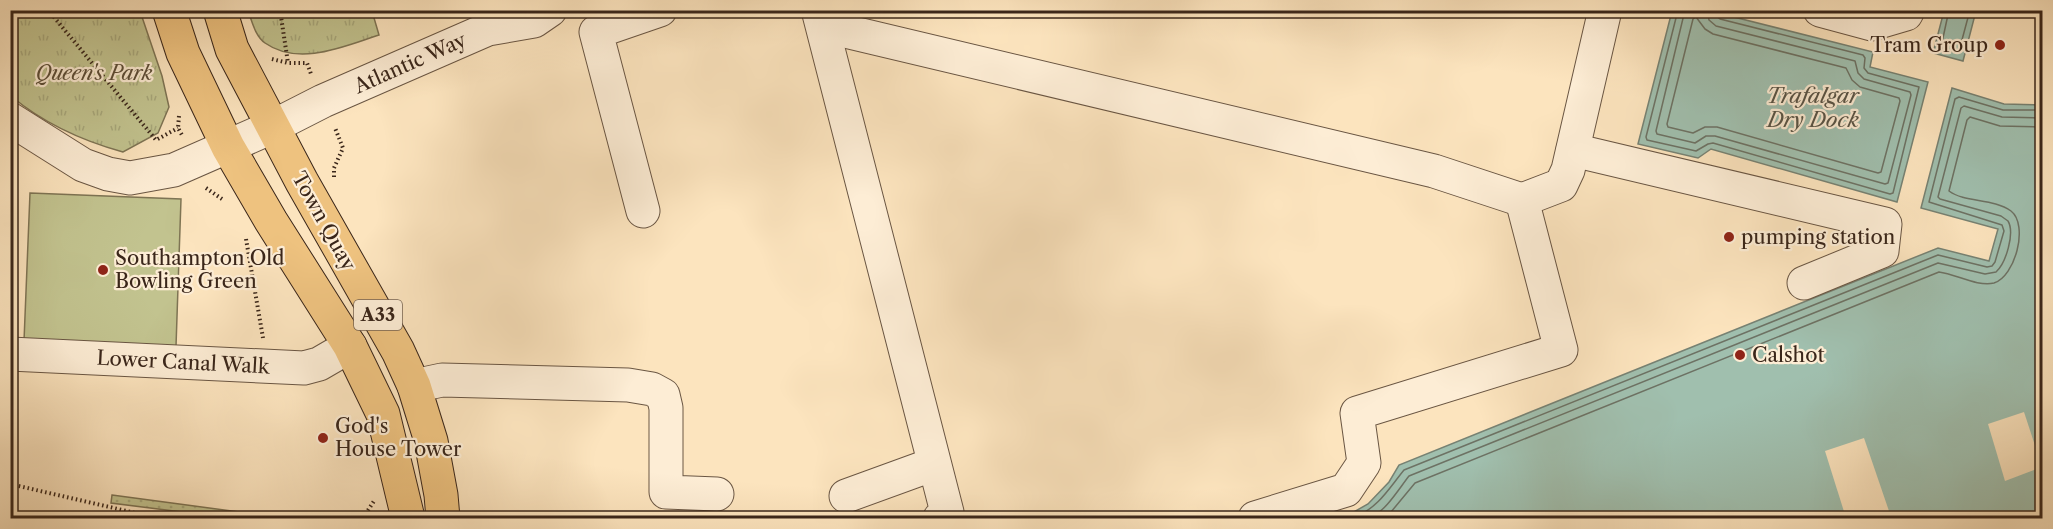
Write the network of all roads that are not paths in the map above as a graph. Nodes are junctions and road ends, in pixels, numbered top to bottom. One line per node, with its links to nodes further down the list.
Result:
1 (169, 10): 11 (main road, A33)
2 (220, 10): 10 (main road, A33)
3 (660, 10): 14 (street)
4 (1605, 10): 12 (street)
5 (1820, 10): 6 (street)
6 (1908, 10)
7 (542, 16): 10 (street, Atlantic Way)
8 (821, 18): 13 (street); 19 (street)
9 (10, 118): 11 (street, Atlantic Way)
10 (272, 127): 11 (street, Atlantic Way); 18 (main road, Town Quay / A33)
11 (228, 147): 16 (main road, A33)
12 (1570, 160): 13 (street); 15 (street)
13 (1522, 200): 26 (street)
14 (643, 211)
15 (1804, 283)
16 (350, 346): 17 (street, Lower Canal Walk); 23 (main road, A33)
17 (10, 354)
18 (414, 386): 22 (street); 24 (main road, Town Quay / A33)
19 (934, 464): 21 (street); 25 (street)
20 (717, 494): 22 (street)
21 (846, 496)
22 (666, 505)
23 (408, 519)
24 (442, 519)
25 (940, 519)
26 (1255, 519)

